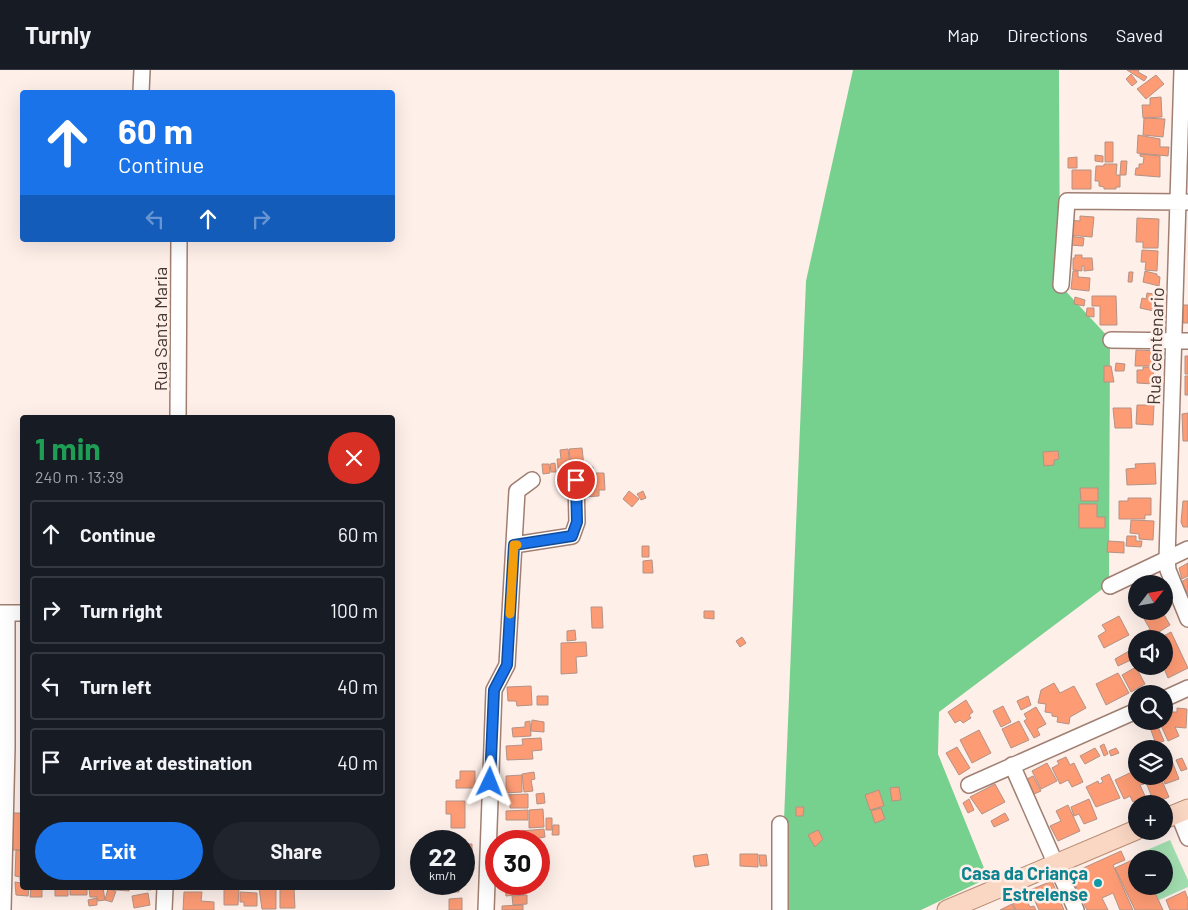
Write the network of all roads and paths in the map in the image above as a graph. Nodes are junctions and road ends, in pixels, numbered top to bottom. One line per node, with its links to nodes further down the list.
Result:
1 (142, 70): 3 (street)
2 (1182, 70): 4 (street, Rua centenario)
3 (141, 90)
4 (1183, 202): 6 (street); 8 (street, Rua centenario)
5 (179, 242): 9 (street, Rua Santa Maria)
6 (1061, 285)
7 (1110, 340): 8 (street)
8 (1182, 340): 14 (street, Rua centenario)
9 (178, 415)
10 (532, 480): 12 (street)
11 (576, 480): 12 (street)
12 (514, 545): 34 (street)
13 (1188, 549): 14 (street)
14 (1167, 559): 15 (street); 18 (street, Rua centenario)
15 (1110, 586)
16 (3, 613): 17 (street); 22 (street)
17 (20, 614)
18 (1188, 619)
19 (1188, 688): 20 (street)
20 (1173, 695)
21 (1128, 714): 24 (street)
22 (7, 748): 23 (street); 32 (street)
23 (20, 748)
24 (1012, 765): 25 (street); 30 (street)
25 (969, 785)
26 (1177, 813): 29 (street)
27 (780, 824): 35 (street)
28 (1128, 833): 30 (main road)
29 (1188, 838)
30 (1055, 864): 36 (main road); 37 (street)
31 (165, 890): 33 (street)
32 (2, 910)
33 (164, 910)
34 (486, 910)
35 (780, 910)
36 (947, 910)
37 (1076, 910)

